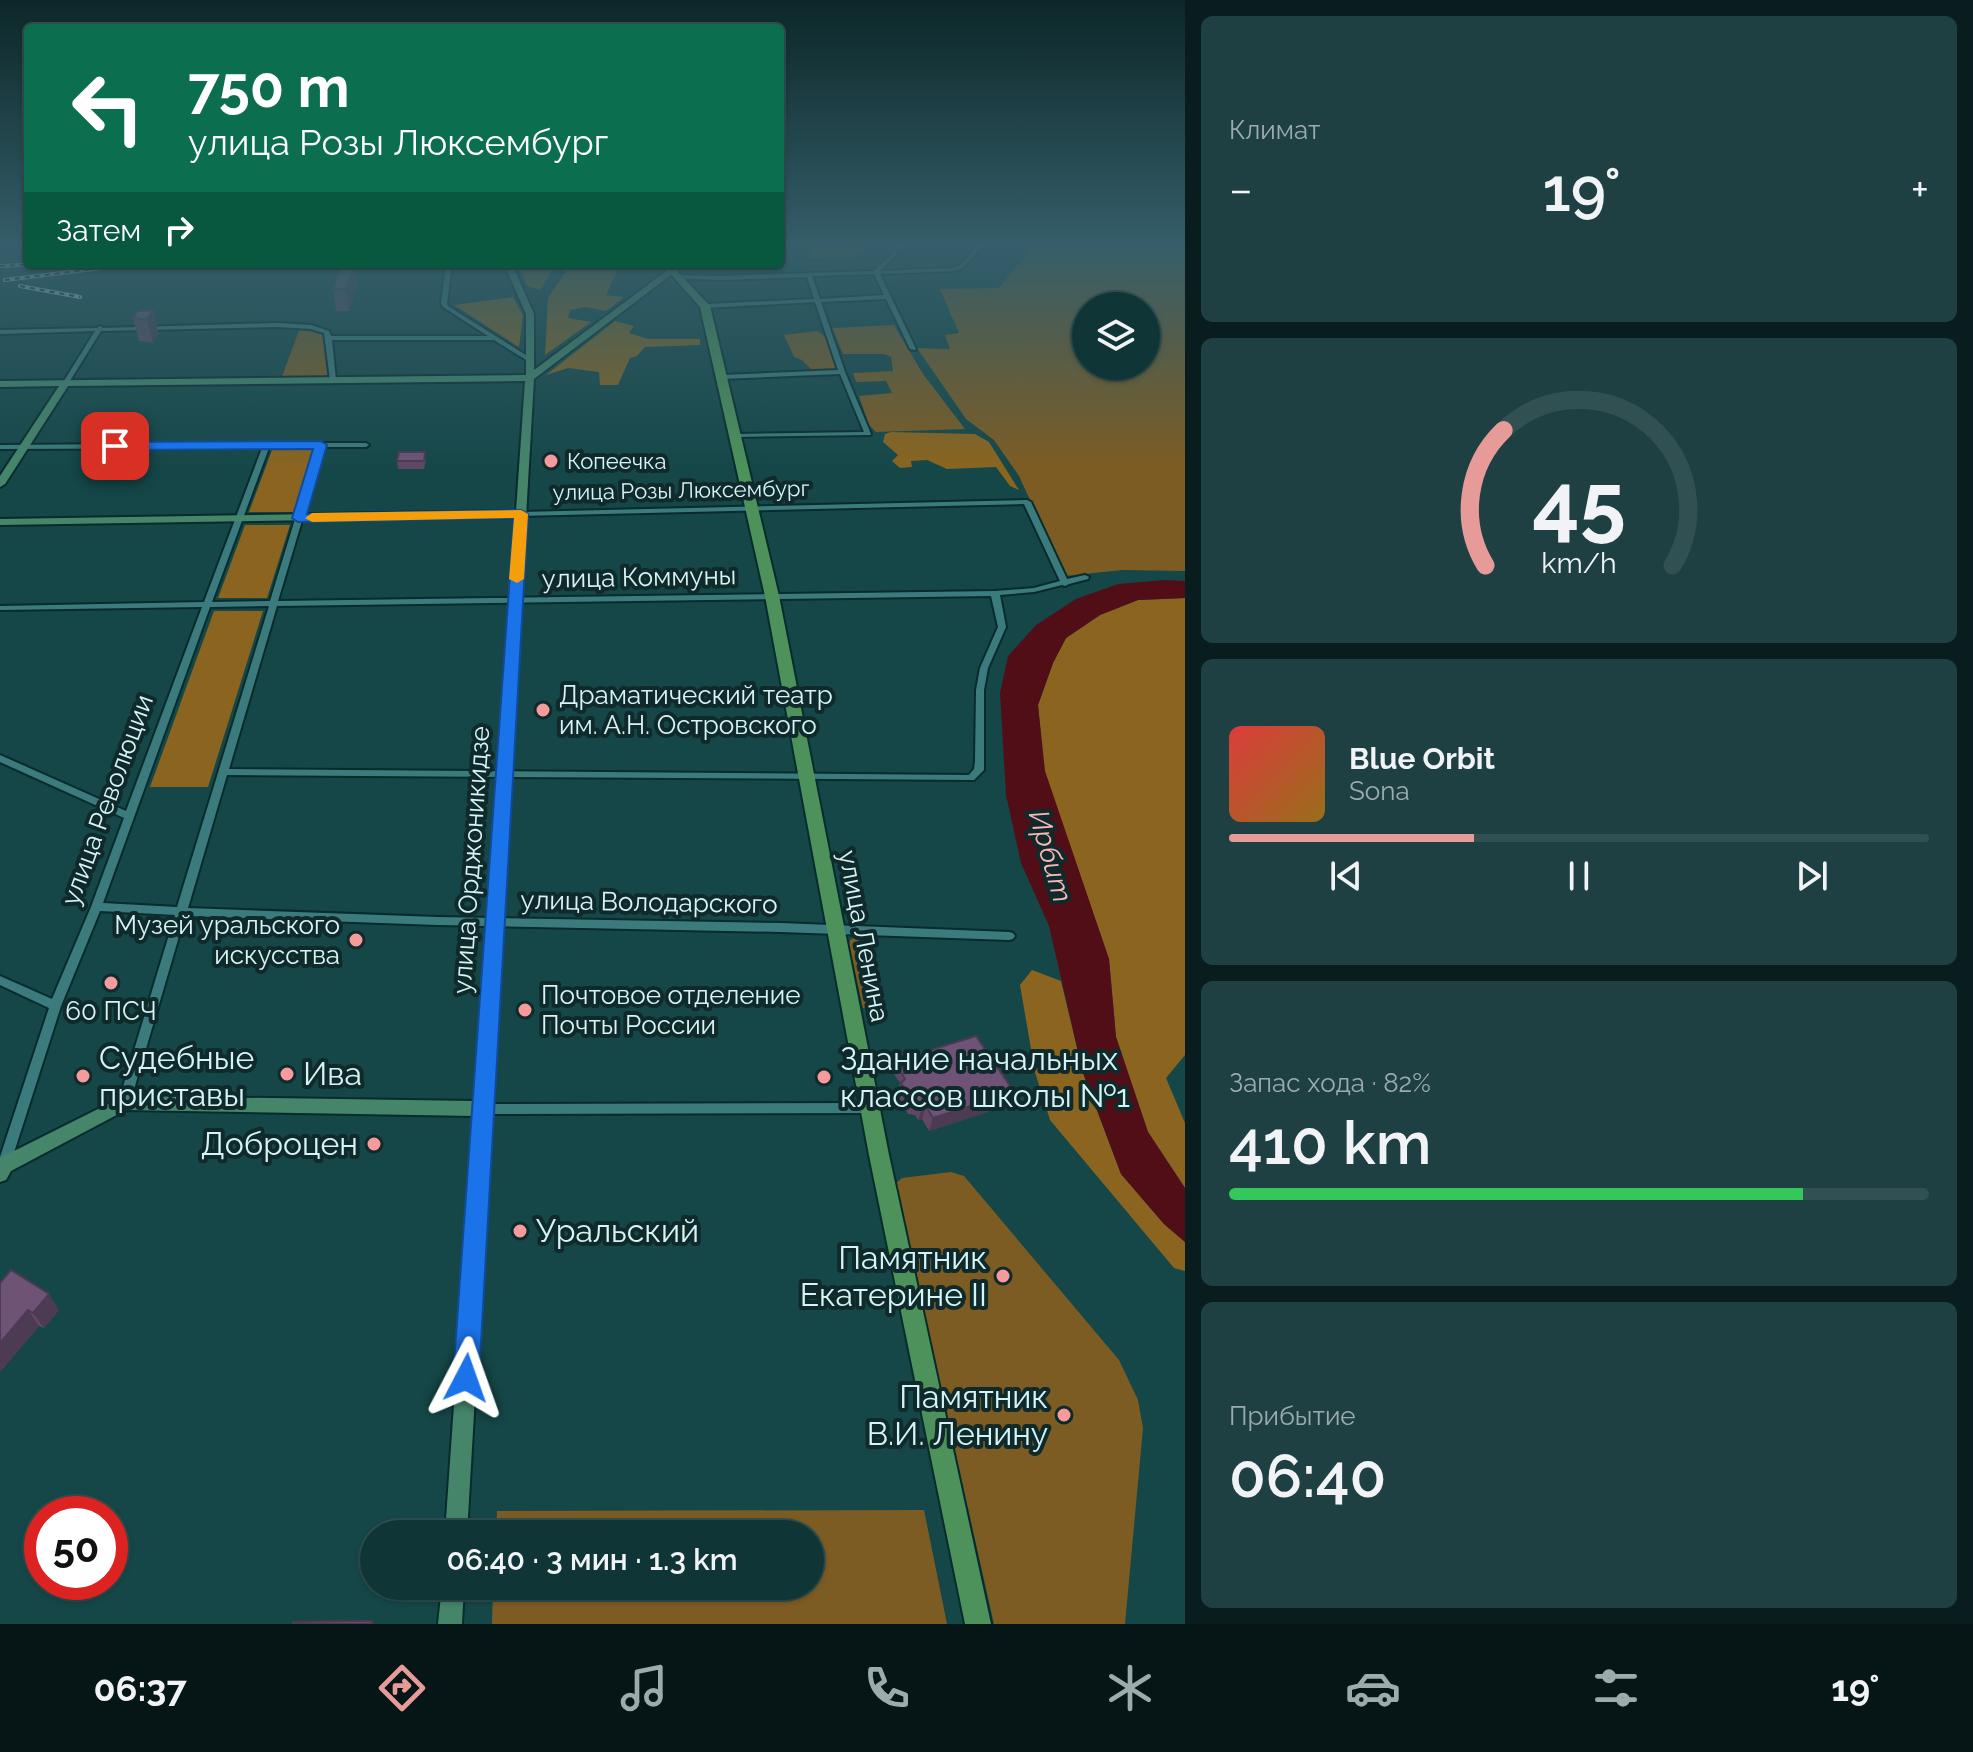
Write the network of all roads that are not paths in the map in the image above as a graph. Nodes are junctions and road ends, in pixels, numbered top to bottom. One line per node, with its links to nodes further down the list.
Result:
1 (467, 320): 10 (street)
2 (530, 320): 12 (street, улица Орджоникидзе)
3 (609, 320): 15 (street)
4 (708, 320): 14 (main road, улица Ленина)
5 (825, 320): 13 (street)
6 (898, 320): 11 (street)
7 (100, 328): 8 (street); 9 (street); 18 (street)
8 (0, 332)
9 (329, 338): 10 (street); 16 (street)
10 (495, 338): 12 (street)
11 (913, 349)
12 (530, 360): 15 (street, улица Орджоникидзе)
13 (842, 372): 14 (street); 19 (street)
14 (722, 377): 19 (main road, улица Ленина)
15 (530, 378): 16 (street); 27 (street, улица Орджоникидзе)
16 (333, 380): 18 (street)
17 (0, 384): 18 (street)
18 (65, 384): 23 (street)
19 (736, 436): 26 (main road, улица Ленина)
20 (266, 445): 21 (street); 23 (street); 29 (street, улица Революции)
21 (321, 445): 22 (street); 28 (street)
22 (366, 445)
23 (25, 446): 24 (street); 25 (street)
24 (0, 447)
25 (0, 484)
26 (752, 509): 27 (street, улица Розы Люксембург); 32 (street, улица Розы Люксембург); 34 (main road, улица Ленина)
27 (521, 514): 28 (street, улица Розы Люксембург); 35 (street, улица Орджоникидзе)
28 (298, 518): 29 (street, улица Розы Люксембург); 37 (street)
29 (240, 519): 30 (street, улица Розы Люксембург); 36 (street, улица Революции)
30 (0, 522)
31 (1085, 577): 32 (street, улица Коммуны)
32 (1065, 584): 33 (street, улица Коммуны)
33 (995, 593): 34 (street, улица Коммуны); 42 (street)
34 (772, 596): 35 (street, улица Коммуны); 42 (main road, улица Ленина)
35 (515, 601): 37 (street, улица Коммуны); 41 (street, улица Орджоникидзе)
36 (206, 604): 37 (street, улица Коммуны); 38 (street, улица Коммуны); 43 (street, улица Революции)
37 (274, 604): 40 (street)
38 (0, 608)
39 (0, 758): 43 (street)
40 (222, 772): 41 (street); 45 (street)
41 (504, 777): 42 (street); 46 (street, улица Орджоникидзе)
42 (807, 777): 47 (main road, улица Ленина)
43 (130, 817): 44 (street, улица Революции)
44 (96, 907): 45 (street, улица Володарского); 50 (street, улица Революции)
45 (182, 913): 46 (street, улица Володарского); 51 (street)
46 (495, 922): 47 (street, улица Володарского); 53 (street, улица Орджоникидзе)
47 (837, 927): 48 (street, улица Володарского); 52 (main road, улица Ленина)
48 (1009, 936)
49 (0, 980): 50 (street)
50 (55, 1006): 54 (street, улица Революции)
51 (124, 1103): 53 (street); 54 (street)
52 (870, 1108): 53 (street); 58 (main road, улица Ленина)
53 (483, 1109): 55 (street, улица Орджоникидзе)
54 (1, 1168)
55 (457, 1520)
56 (452, 1600): 57 (street)
57 (450, 1624)
58 (978, 1624)

